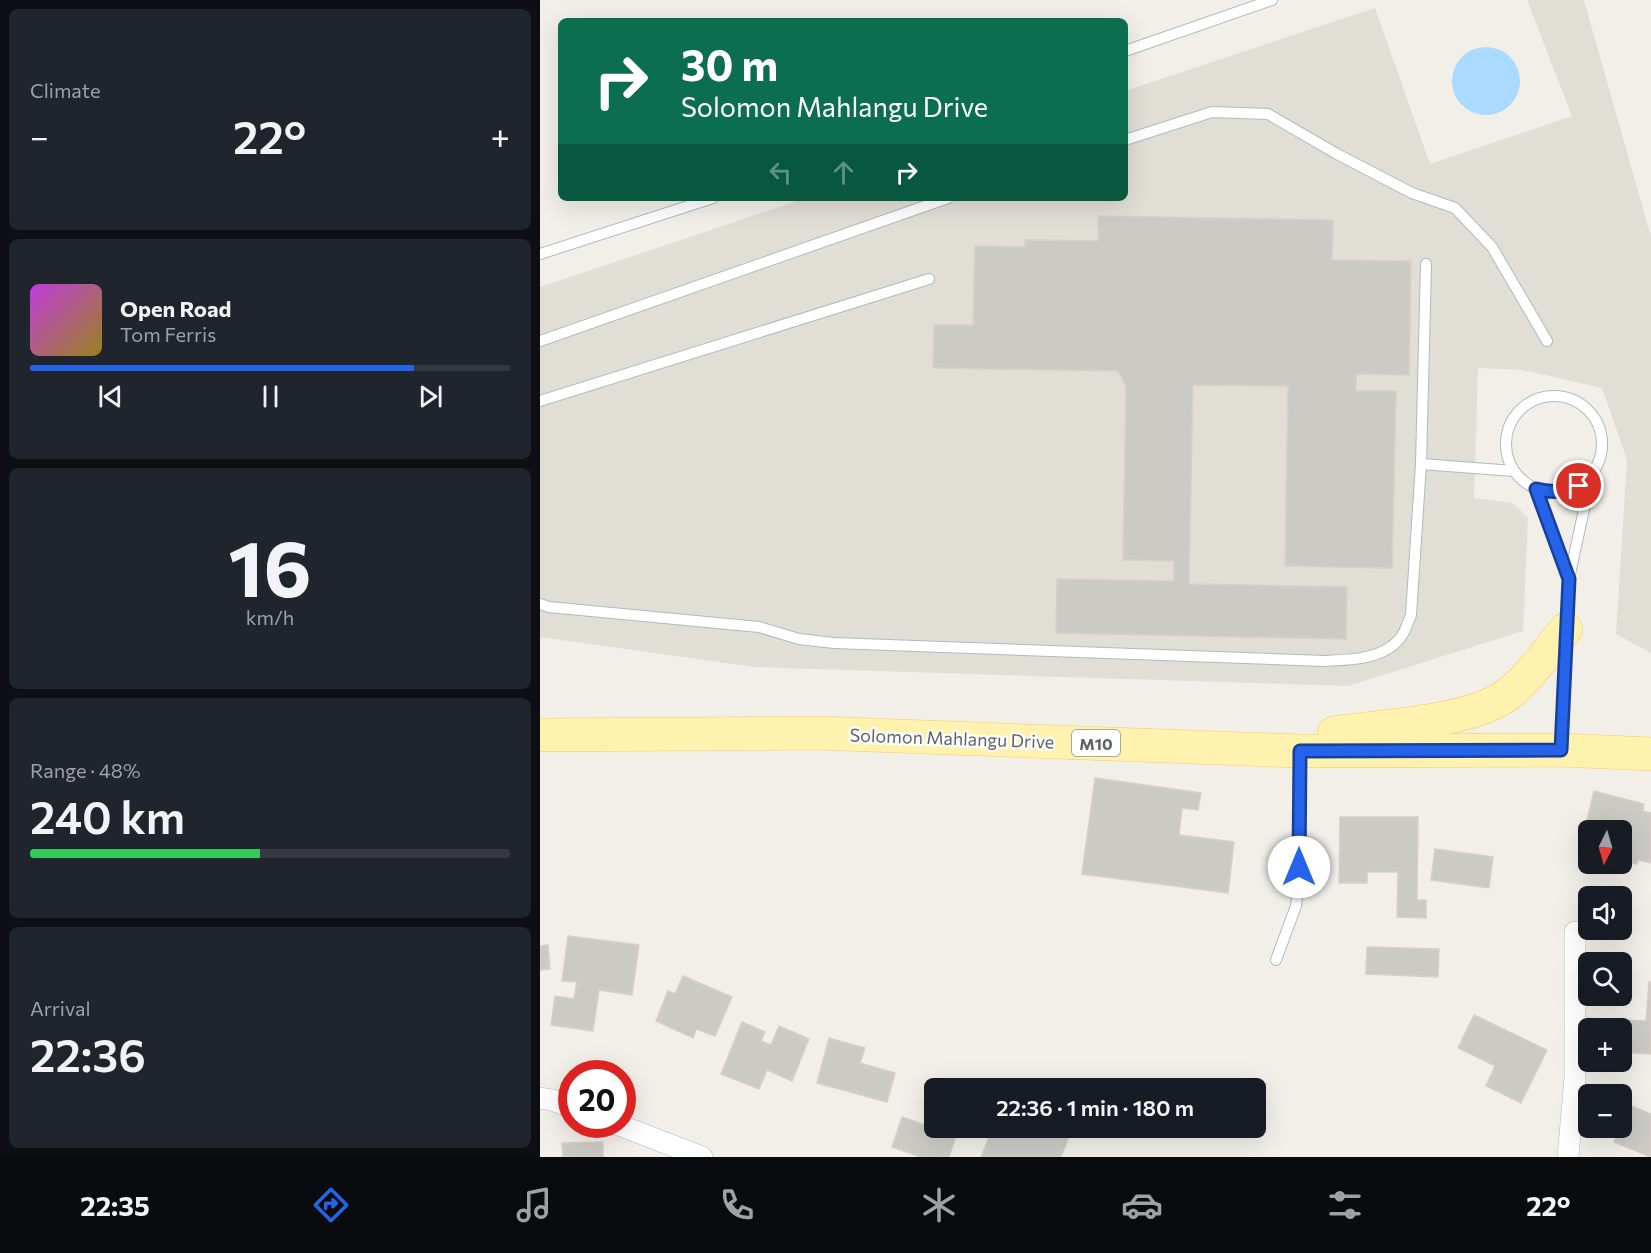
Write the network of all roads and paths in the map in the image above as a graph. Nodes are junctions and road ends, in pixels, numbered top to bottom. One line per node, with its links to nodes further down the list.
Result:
1 (1272, 0): 2 (lane)
2 (1128, 50)
3 (1128, 139): 10 (lane)
4 (704, 201): 6 (lane)
5 (939, 201): 9 (lane)
6 (540, 254)
7 (1426, 264): 12 (lane)
8 (929, 279): 11 (lane)
9 (540, 341)
10 (1547, 341)
11 (540, 401)
12 (1421, 464): 13 (lane); 17 (lane)
13 (1514, 471): 14 (lane); 15 (lane)
14 (1591, 477): 15 (lane); 16 (lane)
15 (1536, 489): 16 (lane)
16 (1569, 579): 18 (lane)
17 (540, 604)
18 (1566, 629): 20 (main road); 21 (lane)
19 (540, 735): 20 (main road, Solomon Mahlangu Drive / M10)
20 (1225, 748): 22 (main road, Solomon Mahlangu Drive / M10)
21 (1561, 750): 22 (main road, Solomon Mahlangu Drive / M10); 23 (main road, Solomon Mahlangu Drive / M10)
22 (1300, 751): 25 (lane)
23 (1651, 754)
24 (1575, 932): 30 (street)
25 (1276, 960)
26 (540, 1098): 27 (street)
27 (558, 1102)
28 (636, 1132): 29 (street)
29 (702, 1157)
30 (1568, 1157)

